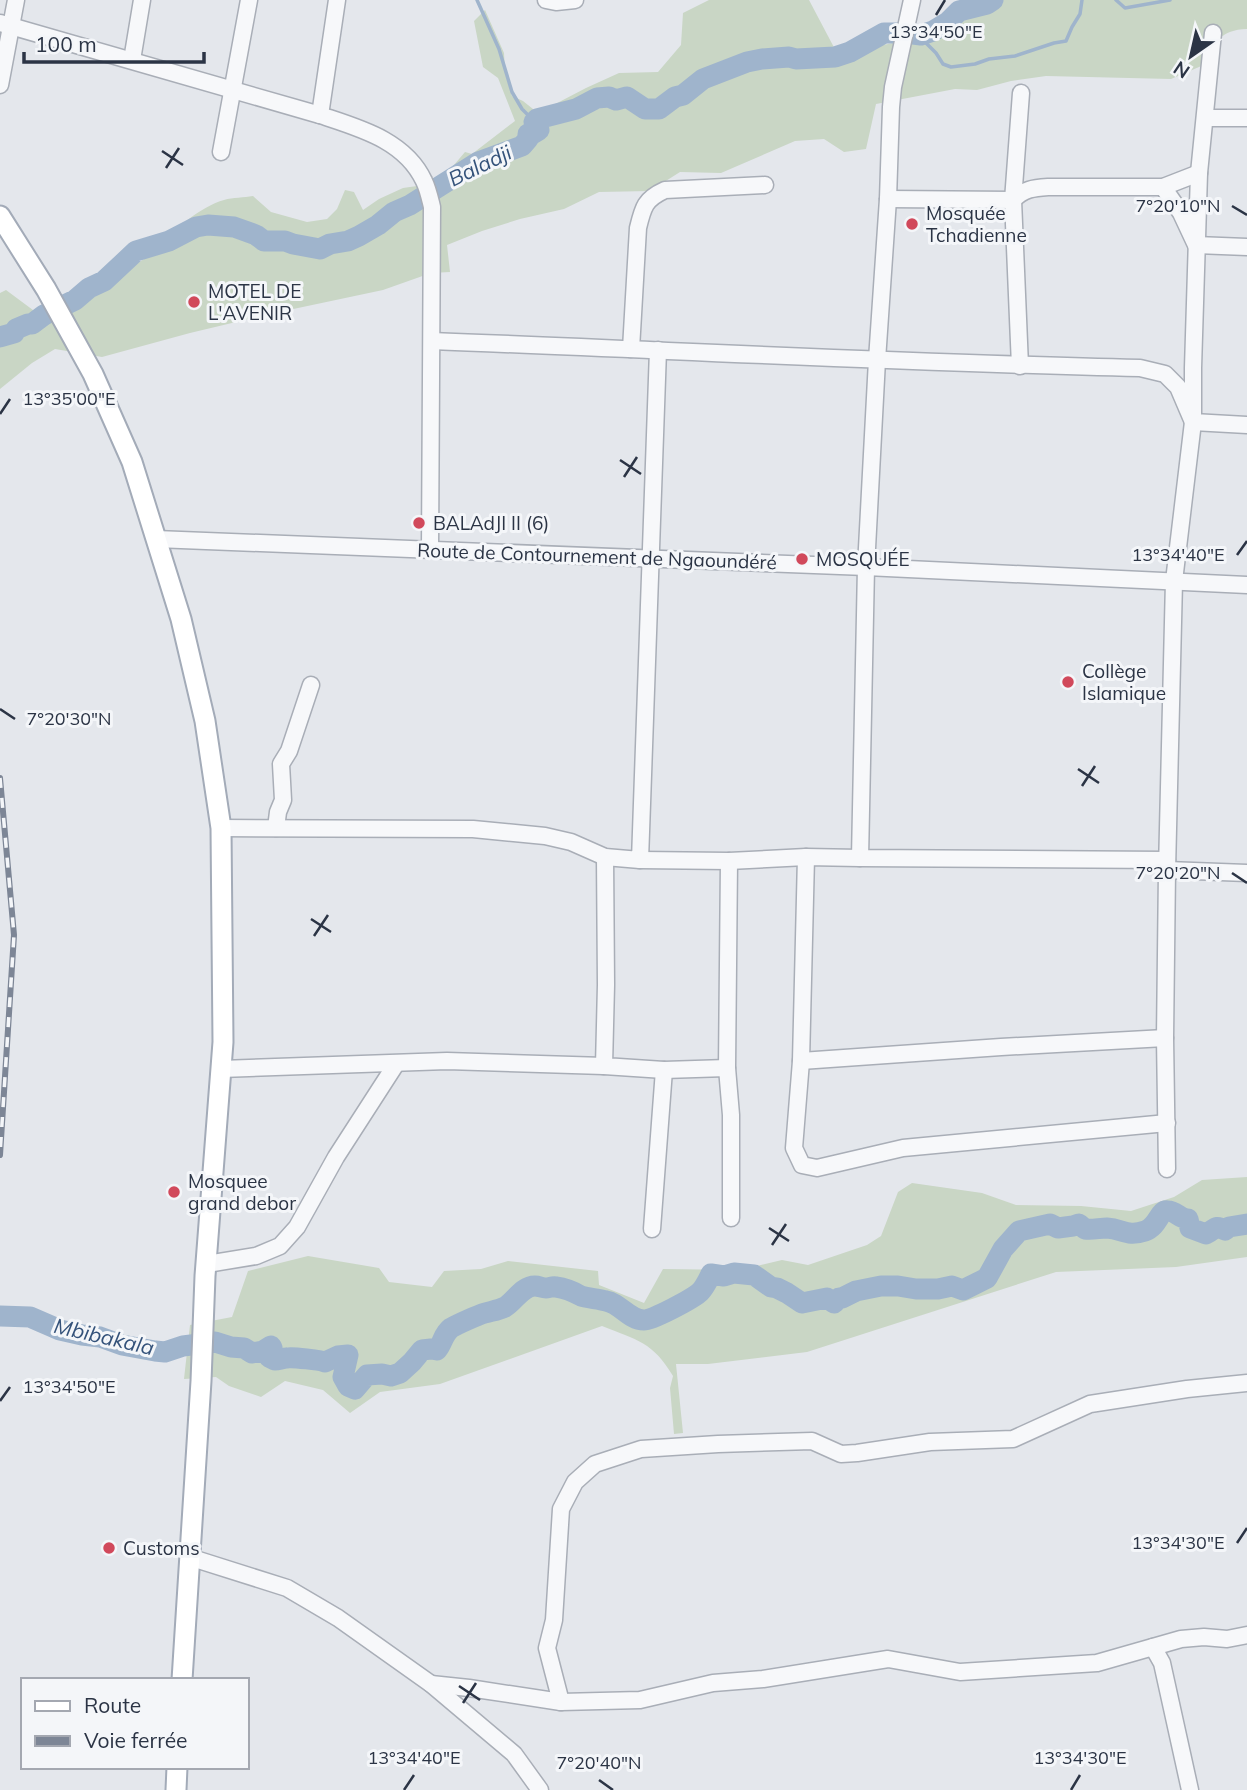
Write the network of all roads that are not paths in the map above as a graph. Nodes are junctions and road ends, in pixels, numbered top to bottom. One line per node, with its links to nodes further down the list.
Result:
1 (16, 0): 8 (street)
2 (142, 0): 10 (street)
3 (249, 0): 12 (street)
4 (337, 0): 14 (street)
5 (546, 0): 6 (street)
6 (575, 0)
7 (912, 0): 21 (street)
8 (6, 24): 10 (street); 11 (street)
9 (1213, 33): 15 (street)
10 (132, 61): 12 (street)
11 (0, 85)
12 (234, 90): 14 (street); 17 (street)
13 (1021, 93): 22 (street)
14 (320, 115): 26 (street)
15 (1206, 118): 16 (street); 18 (street)
16 (1247, 118)
17 (221, 152)
18 (1199, 173): 20 (street); 24 (street)
19 (765, 185): 27 (street)
20 (1163, 187): 22 (street); 24 (street)
21 (888, 199): 22 (street); 29 (street)
22 (1013, 200): 30 (street)
23 (0, 216): 33 (main road)
24 (1196, 245): 25 (street); 31 (street)
25 (1247, 247)
26 (432, 341): 27 (street); 34 (street)
27 (631, 349): 28 (street)
28 (658, 350): 29 (street); 35 (street)
29 (877, 360): 30 (street); 36 (street)
30 (1020, 366): 31 (street)
31 (1193, 422): 32 (street); 37 (street)
32 (1247, 425)
33 (156, 539): 34 (street, Route de Contournement de Ngaoundéré); 40 (main road)
34 (430, 550): 35 (street, Route de Contournement de Ngaoundéré)
35 (650, 558): 36 (street, Route de Contournement de Ngaoundéré); 45 (street)
36 (866, 567): 37 (street, Route de Contournement de Ngaoundéré); 44 (street)
37 (1174, 582): 38 (street, Route de Contournement de Ngaoundéré); 47 (street)
38 (1247, 585)
39 (311, 685): 41 (street)
40 (221, 828): 41 (street); 54 (main road)
41 (276, 828): 42 (street)
42 (605, 857): 45 (street); 52 (street)
43 (806, 857): 44 (street); 46 (street); 50 (street)
44 (860, 858): 47 (street)
45 (640, 860): 46 (street)
46 (729, 860): 53 (street)
47 (1167, 865): 48 (street); 49 (street)
48 (1247, 873)
49 (1165, 1038): 50 (street); 56 (street)
50 (801, 1061): 56 (street)
51 (396, 1064): 52 (street); 54 (street); 60 (street)
52 (604, 1066): 55 (street)
53 (727, 1068): 55 (street); 58 (street)
54 (221, 1069): 60 (main road)
55 (664, 1070): 59 (street)
56 (1167, 1123): 57 (street)
57 (1167, 1169)
58 (731, 1218)
59 (652, 1229)
60 (207, 1264): 62 (main road)
61 (1247, 1383): 67 (street)
62 (189, 1557): 65 (main road); 66 (street)
63 (1247, 1636): 64 (street)
64 (1153, 1647): 67 (street); 71 (street)
65 (182, 1678)
66 (431, 1684): 67 (street); 70 (street)
67 (561, 1702)
68 (177, 1769): 69 (main road)
69 (176, 1790)
70 (540, 1790)
71 (1190, 1790)

